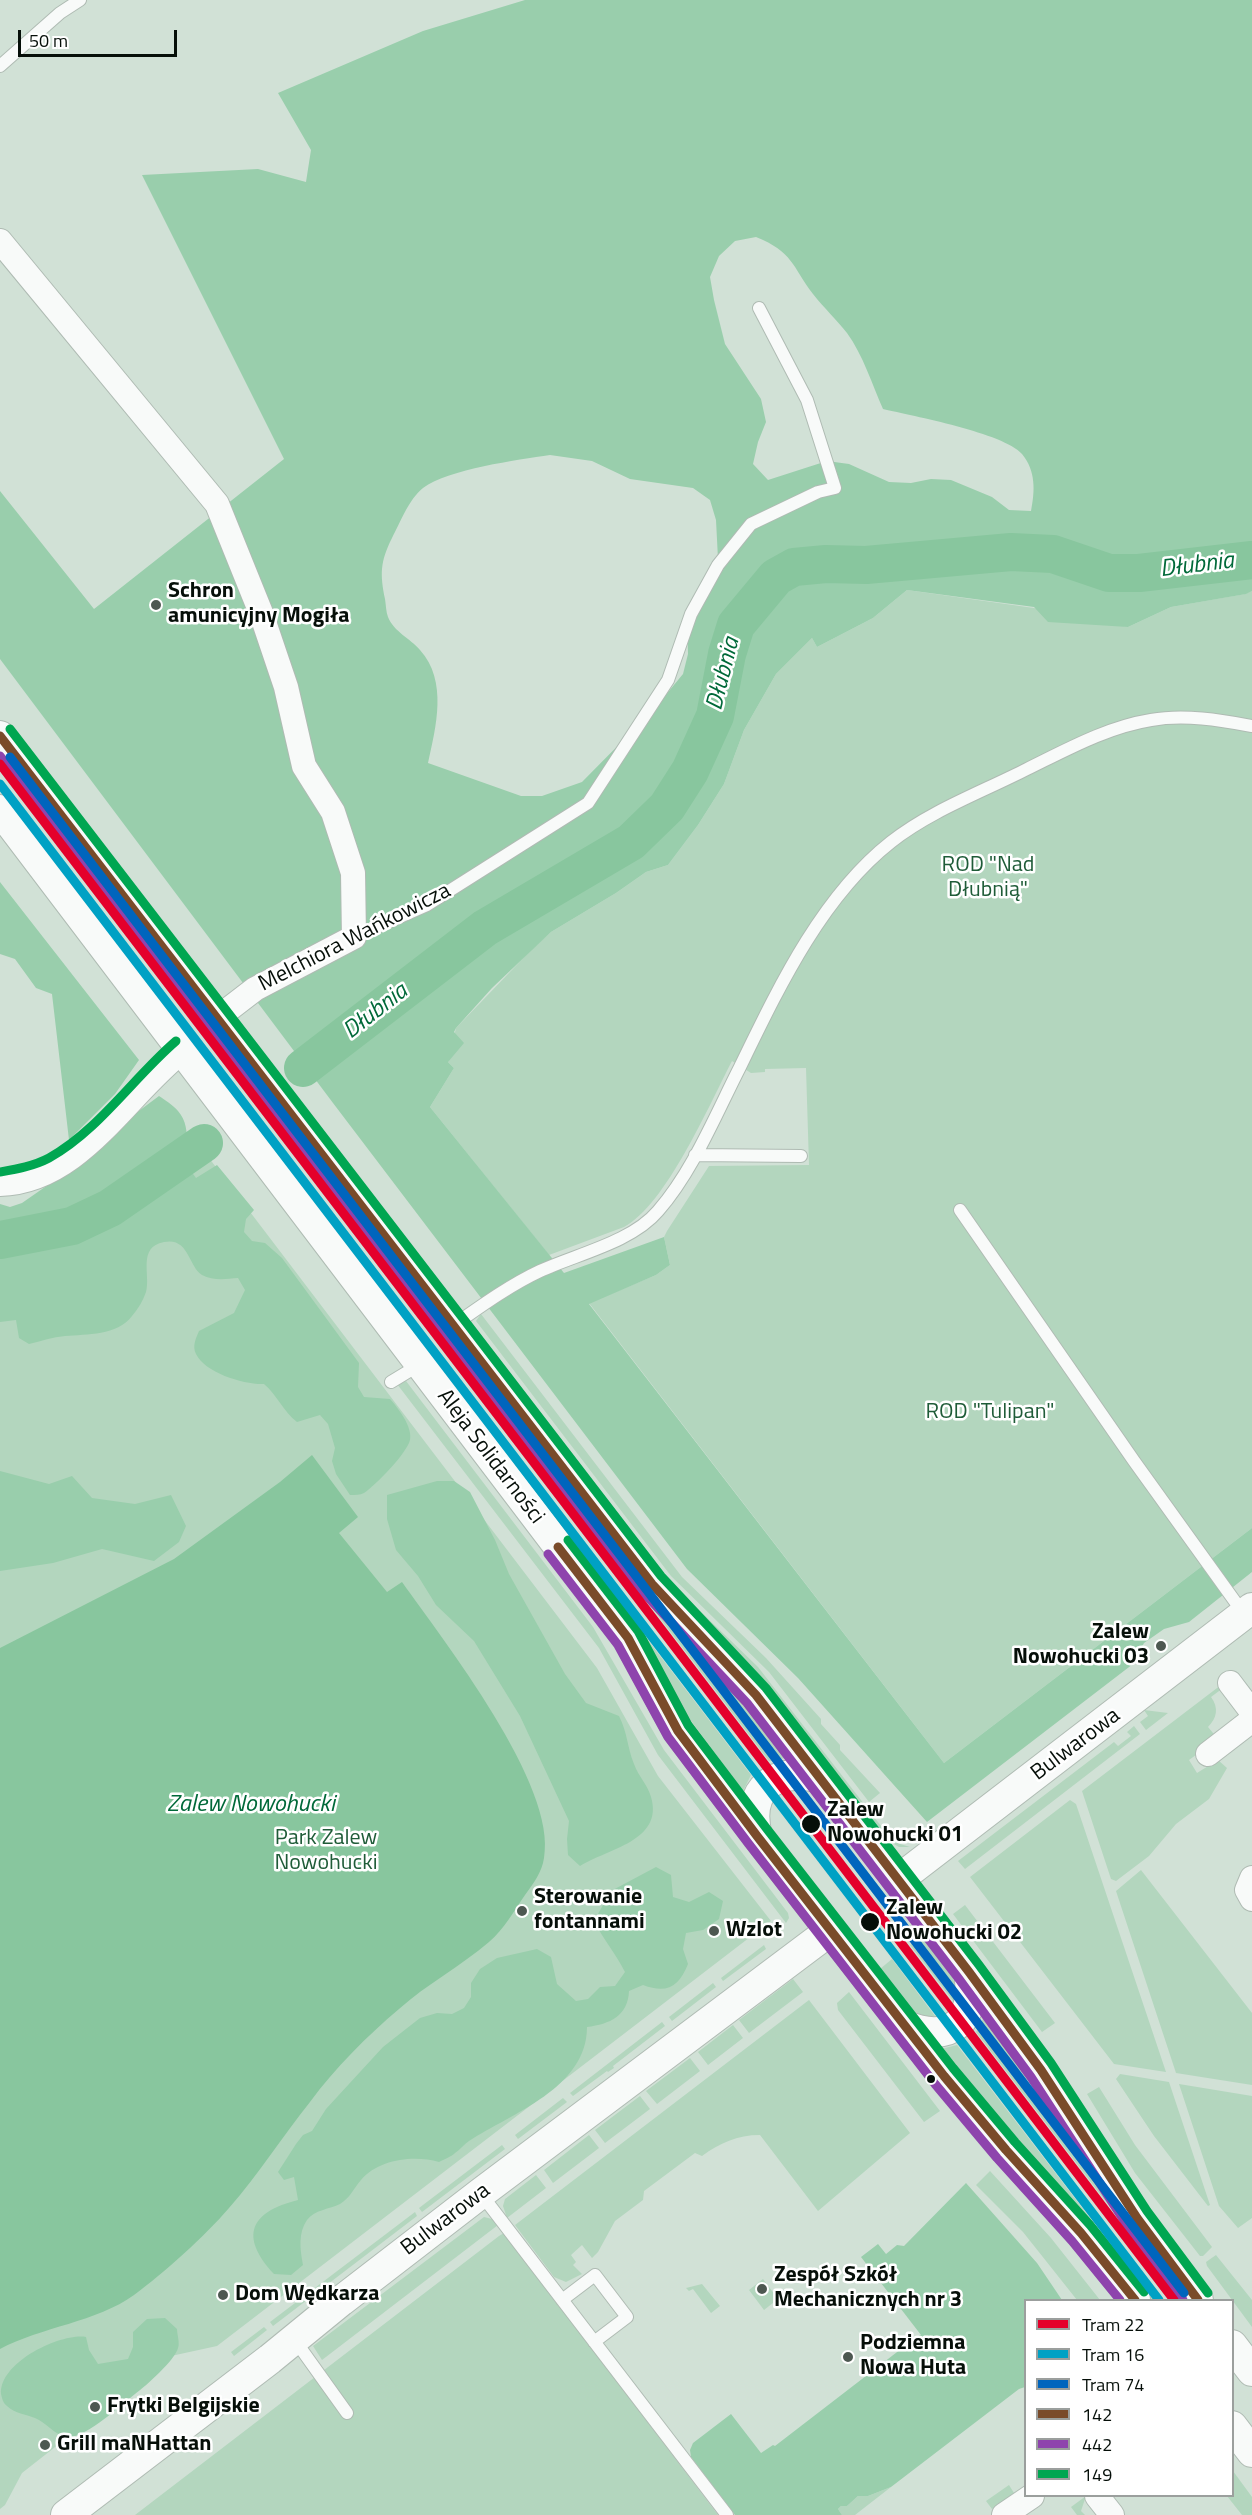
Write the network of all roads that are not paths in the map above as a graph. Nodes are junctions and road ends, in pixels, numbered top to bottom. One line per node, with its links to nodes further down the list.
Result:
1 (80, 0): 2 (lane)
2 (0, 66)
3 (0, 241): 8 (street)
4 (759, 308): 8 (lane, Melchiora Wańkowicza)
5 (1252, 726): 11 (lane)
6 (0, 736): 9 (street)
7 (0, 810): 10 (street, Aleja Solidarności)
8 (354, 937): 9 (street, Melchiora Wańkowicza)
9 (216, 1019): 15 (street)
10 (184, 1050): 13 (street); 16 (street, Aleja Solidarności)
11 (695, 1155): 12 (lane); 15 (lane)
12 (801, 1156)
13 (0, 1184)
14 (960, 1210): 18 (lane)
15 (454, 1325): 23 (street)
16 (419, 1365): 17 (lane); 24 (street, Aleja Solidarności)
17 (391, 1382)
18 (1248, 1611): 26 (street, Bulwarowa)
19 (1230, 1683): 20 (street)
20 (1252, 1712)
21 (1252, 1720): 22 (street)
22 (1208, 1754)
23 (821, 1778): 24 (street); 26 (street)
24 (757, 1836): 28 (street, Aleja Solidarności)
25 (1252, 1878): 27 (street)
26 (898, 1880): 29 (street)
27 (1252, 1899)
28 (831, 1930): 30 (street, Aleja Solidarności); 31 (street, Bulwarowa)
29 (969, 1971): 30 (street); 33 (street)
30 (904, 2025): 32 (street, Aleja Solidarności)
31 (481, 2193): 34 (lane); 35 (street, Bulwarowa)
32 (1133, 2299)
33 (1197, 2299)
34 (562, 2301): 36 (lane); 36 (lane)
35 (294, 2339): 39 (lane); 44 (street, Bulwarowa)
36 (594, 2342): 45 (lane)
37 (1234, 2346): 38 (street)
38 (1252, 2371)
39 (347, 2413)
40 (1234, 2427): 41 (street)
41 (1252, 2452)
42 (1031, 2497): 46 (street)
43 (1098, 2497): 47 (street)
44 (66, 2515)
45 (727, 2515)
46 (1004, 2515)
47 (1112, 2515)

